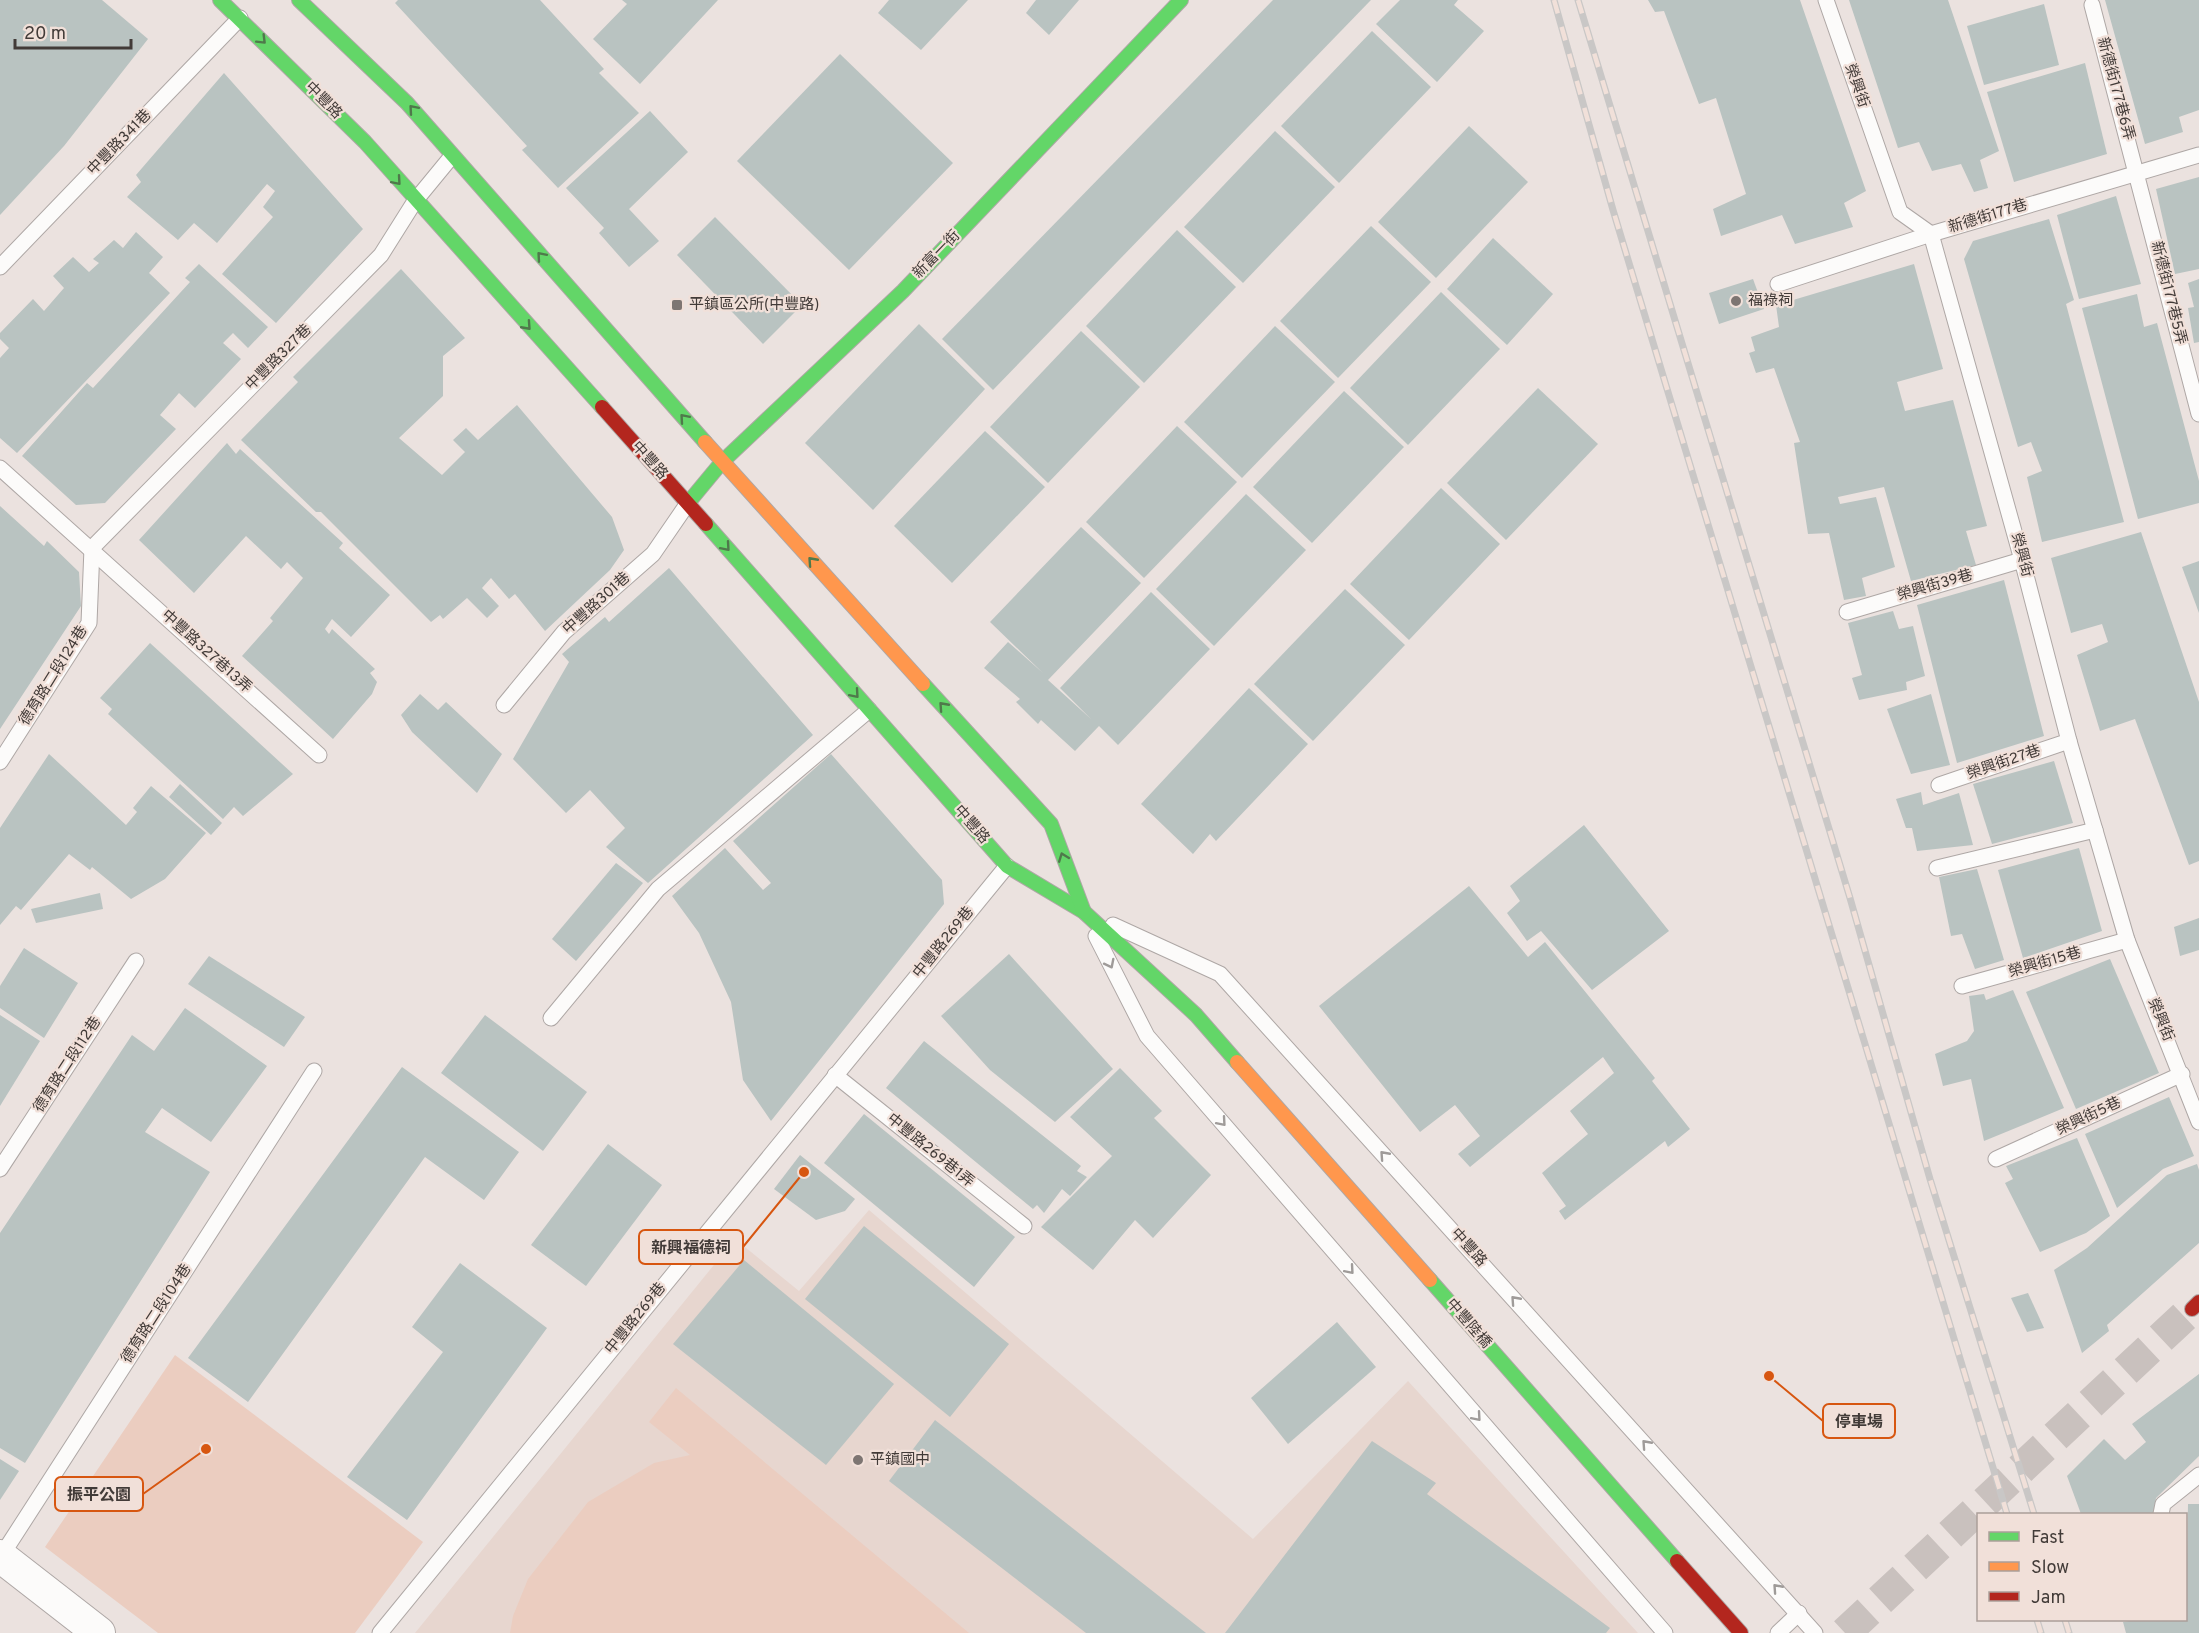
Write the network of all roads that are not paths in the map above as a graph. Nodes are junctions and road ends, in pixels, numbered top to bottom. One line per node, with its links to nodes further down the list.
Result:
1 (220, 0): 6 (main road, 中豐路)
2 (299, 0): 8 (main road, 中豐路, one-way to 2)
3 (1181, 0): 15 (main road, 新富一街)
4 (1826, 0): 11 (lane, 榮興街)
5 (2092, 5): 9 (lane, 新德街177巷6弄)
6 (240, 18): 10 (main road, 中豐路, one-way to 10); 12 (lane, 中豐路341巷)
7 (2199, 154): 9 (lane, 新德街177巷)
8 (453, 156): 10 (lane, 中豐路327巷); 15 (main road, 中豐路, one-way to 8)
9 (2138, 173): 11 (lane, 新德街177巷); 14 (lane, 新德街177巷5弄)
10 (415, 201): 17 (main road, 中豐路, one-way to 17); 18 (lane, 中豐路327巷)
11 (1931, 234): 13 (lane, 新德街177巷); 19 (lane, 榮興街)
12 (0, 267)
13 (1778, 284)
14 (2199, 414)
15 (722, 462): 17 (main road, 新富一街); 30 (main road, 中豐路, one-way to 15)
16 (0, 468): 18 (lane, 中豐路327巷13弄)
17 (688, 503): 21 (lane, 中豐路301巷); 22 (main road, 中豐路, one-way to 22)
18 (92, 548): 24 (lane, 中豐路327巷13弄); 25 (lane, 德育路二段124巷)
19 (2022, 560): 20 (lane, 榮興街39巷); 23 (lane, 榮興街)
20 (1847, 612)
21 (504, 705)
22 (870, 710): 28 (main road, 中豐路); 35 (lane)
23 (2069, 741): 26 (lane, 榮興街27巷); 27 (lane, 榮興街)
24 (319, 755)
25 (0, 762)
26 (1939, 784)
27 (2095, 830): 29 (lane); 31 (lane, 榮興街)
28 (1007, 867): 30 (main road, 中豐路); 38 (lane, 中豐路269巷)
29 (1937, 868)
30 (1084, 912): 34 (main road, 中豐路); 46 (lane, 中豐路, one-way to 30); 49 (lane, one-way to 49)
31 (2127, 940): 33 (lane, 榮興街15巷); 37 (lane, 榮興街)
32 (136, 961): 41 (lane, 德育路二段112巷)
33 (1962, 986)
34 (1196, 1015): 50 (main road, 中豐陸橋)
35 (551, 1018)
36 (314, 1071): 45 (lane, 德育路二段104巷)
37 (2182, 1074): 39 (lane, 榮興街); 40 (lane, 榮興街5巷)
38 (835, 1075): 42 (lane, 中豐路269巷1弄); 48 (lane, 中豐路269巷)
39 (2199, 1122)
40 (1996, 1159)
41 (0, 1169)
42 (1024, 1226)
43 (2199, 1475): 44 (lane)
44 (2161, 1513)
45 (0, 1557): 47 (street)
46 (1799, 1613): 51 (lane); 52 (lane, 中豐路)
47 (99, 1633)
48 (380, 1633)
49 (1665, 1633)
50 (1741, 1633)
51 (1778, 1633)
52 (1815, 1633)

